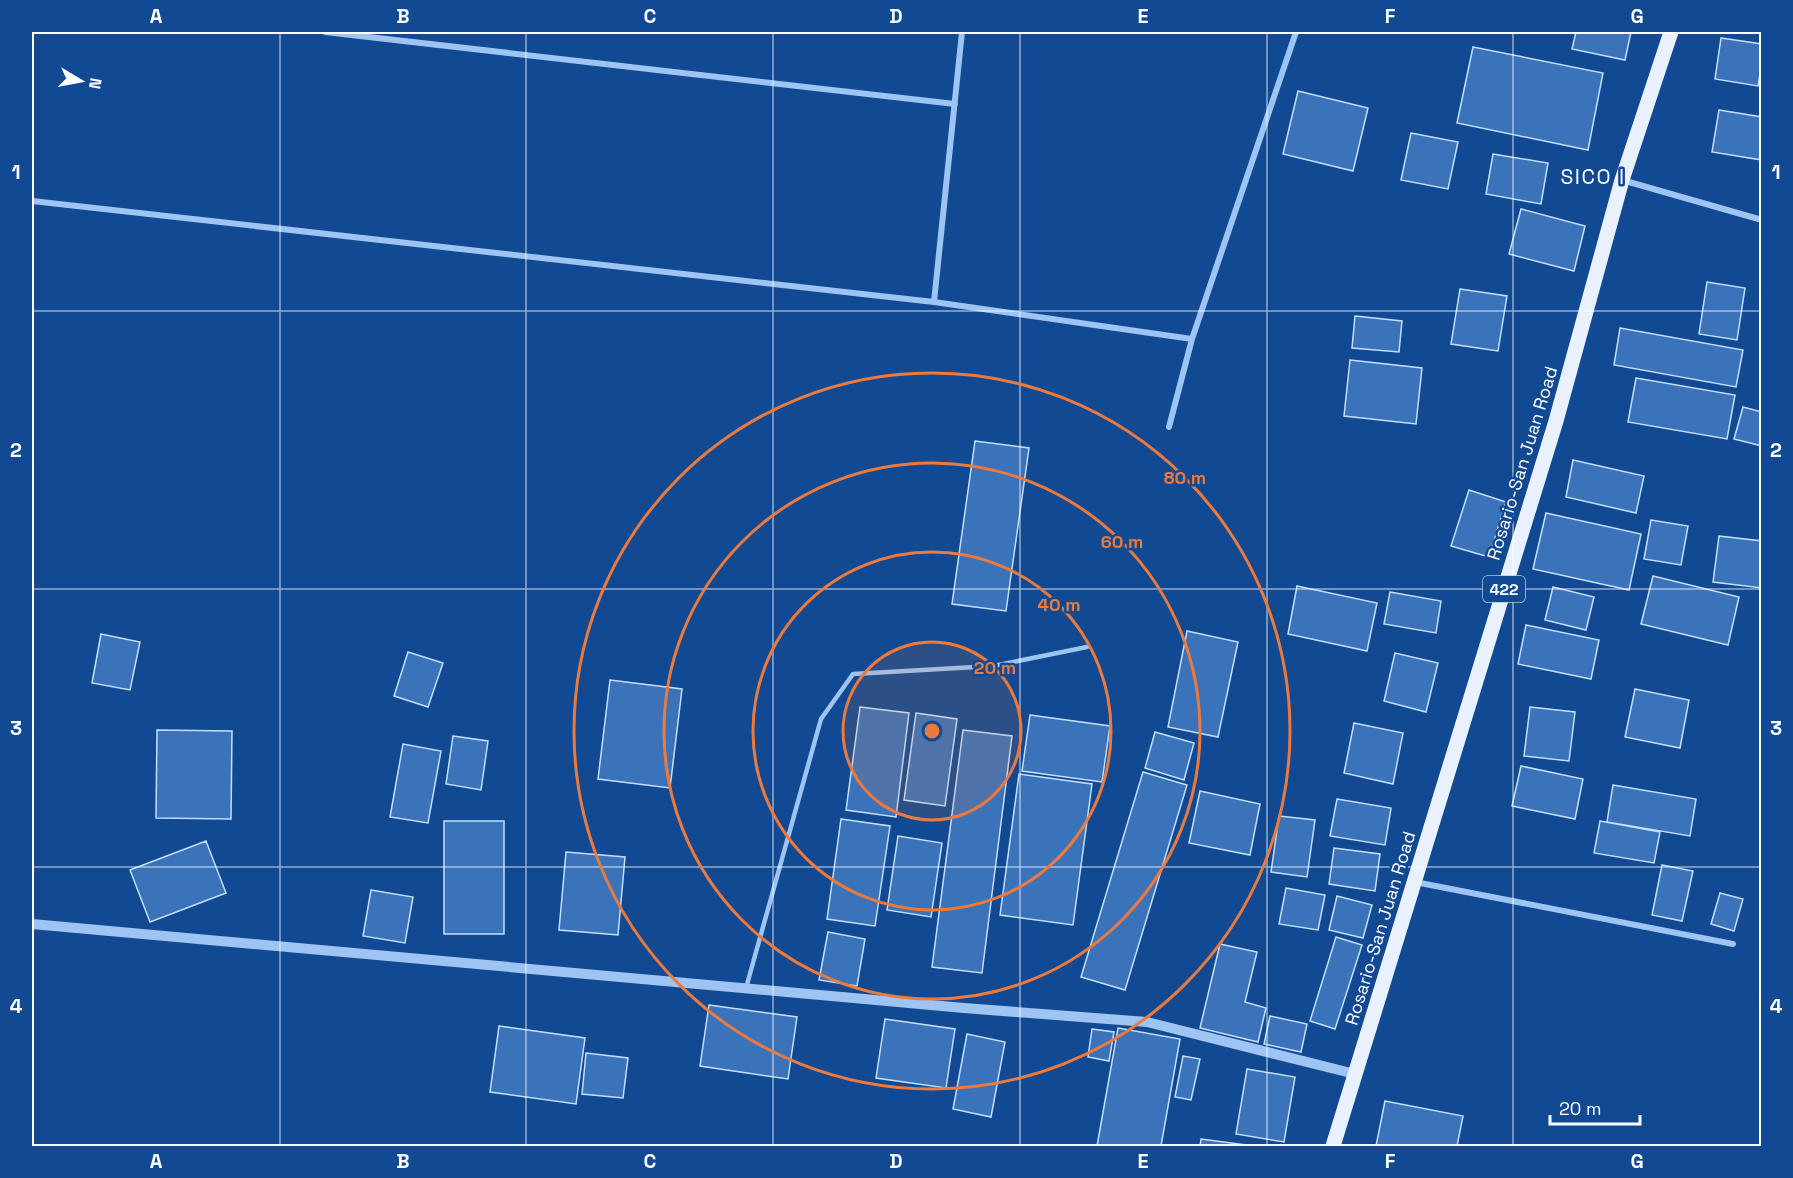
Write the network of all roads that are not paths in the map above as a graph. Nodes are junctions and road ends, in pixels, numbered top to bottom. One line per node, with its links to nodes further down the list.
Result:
1 (325, 32): 5 (street)
2 (962, 32): 5 (street)
3 (1296, 32): 10 (street)
4 (1671, 32): 6 (main road, Rosario-San Juan Road / 422)
5 (955, 104): 9 (street)
6 (1622, 180): 8 (street); 13 (main road, Rosario-San Juan Road / 422)
7 (32, 201): 9 (street)
8 (1761, 220)
9 (934, 302): 10 (street)
10 (1192, 339): 11 (street)
11 (1169, 427)
12 (1087, 647): 16 (lane)
13 (1414, 882): 15 (street); 17 (main road, Rosario-San Juan Road / 422)
14 (32, 924): 16 (street)
15 (1732, 944)
16 (746, 988): 17 (street)
17 (1355, 1074): 18 (main road, Rosario-San Juan Road / 422)
18 (1333, 1146)

